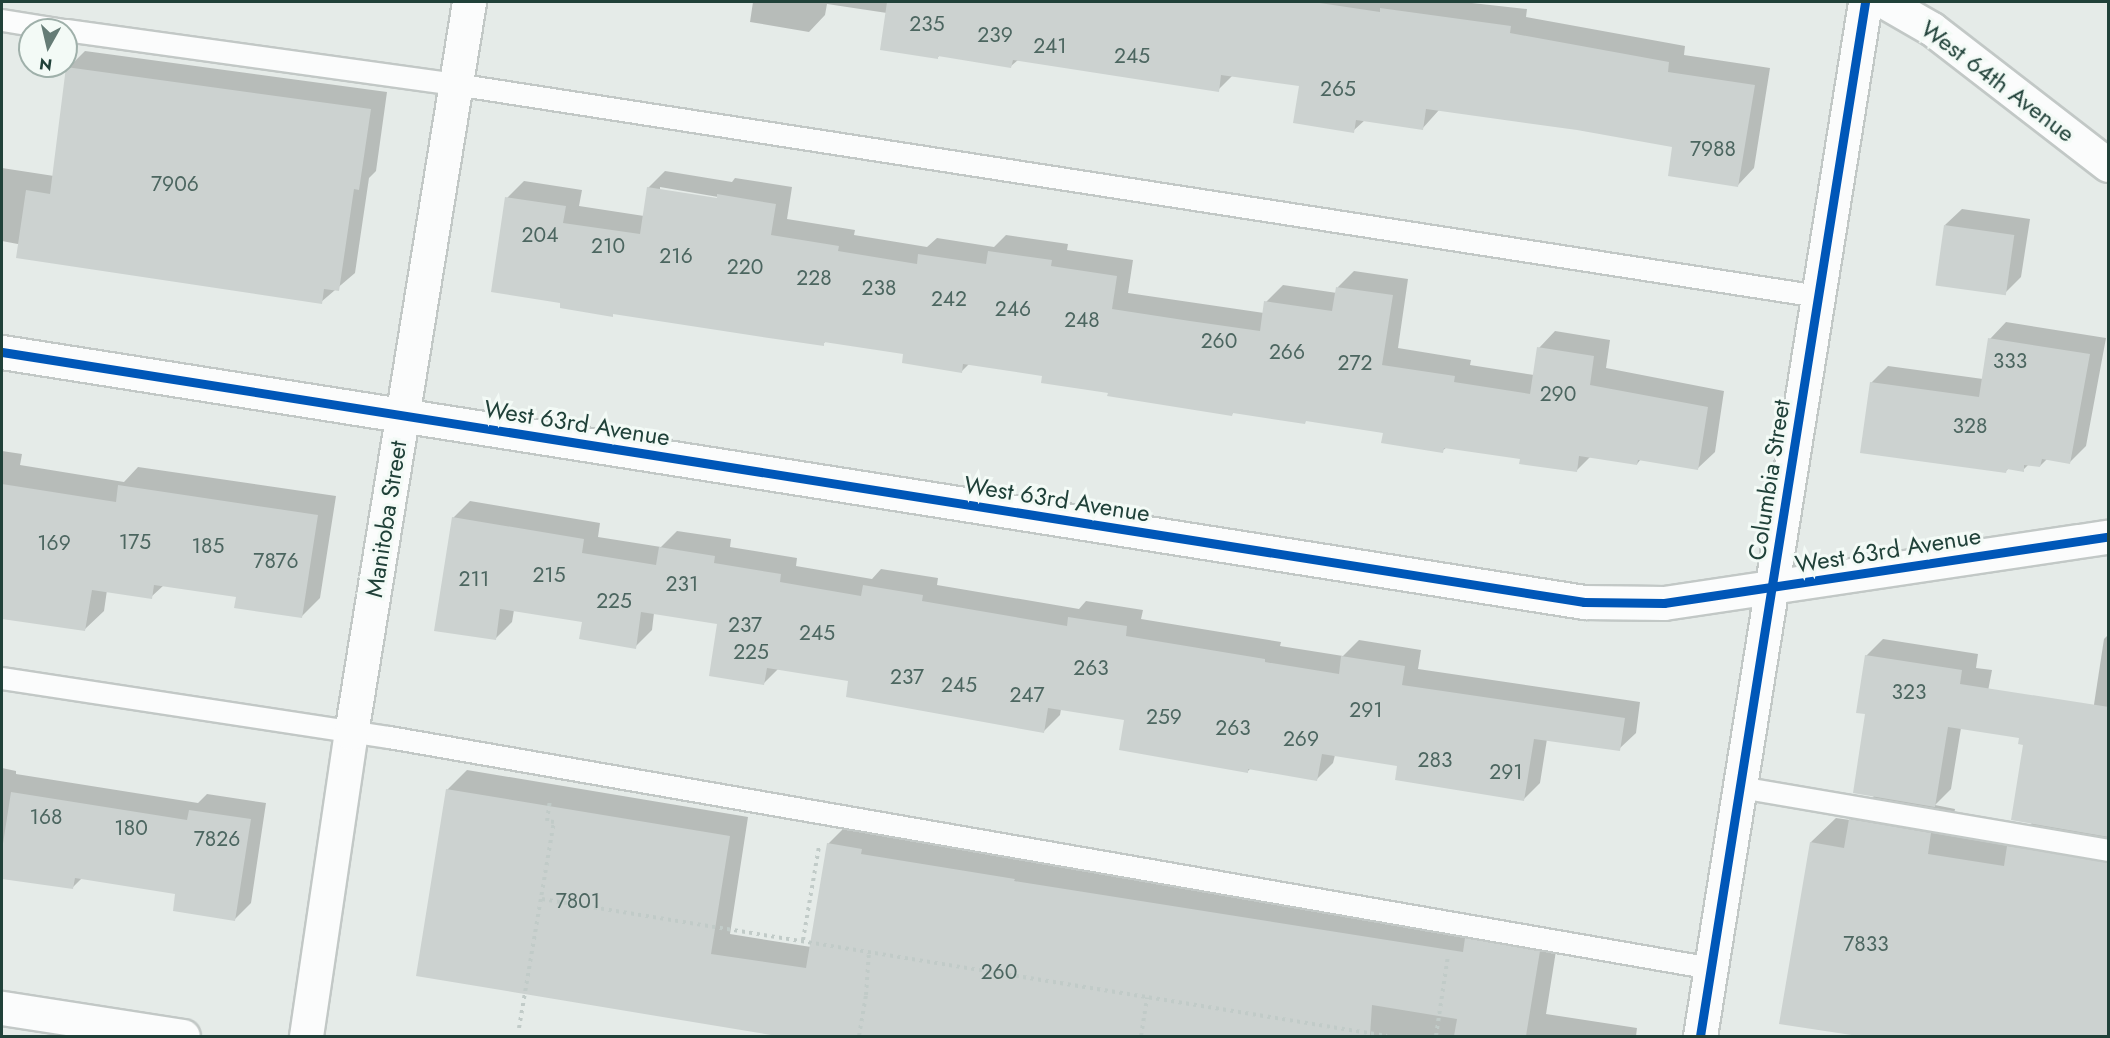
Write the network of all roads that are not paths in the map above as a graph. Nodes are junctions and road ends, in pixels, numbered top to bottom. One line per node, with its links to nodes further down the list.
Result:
1 (469, 2): 7 (street, Manitoba Street)
2 (1865, 2): 9 (street, Columbia Street)
3 (1885, 2): 8 (street, West 64th Avenue)
4 (2, 20): 5 (lane)
5 (18, 23)
6 (78, 32): 7 (lane)
7 (455, 84): 9 (lane); 11 (street, Manitoba Street)
8 (2109, 165)
9 (1818, 296): 13 (street, Columbia Street)
10 (2, 352): 11 (street, West 63rd Avenue)
11 (402, 416): 13 (street, West 63rd Avenue); 15 (street, Manitoba Street)
12 (2109, 537): 13 (street, West 63rd Avenue)
13 (1772, 588): 16 (street, Columbia Street)
14 (2, 678): 15 (lane)
15 (351, 733): 18 (lane); 21 (street, Manitoba Street)
16 (1740, 787): 17 (lane); 18 (street, Columbia Street)
17 (2109, 850)
18 (1711, 968): 22 (street, Columbia Street)
19 (2, 1008): 20 (street)
20 (183, 1036)
21 (306, 1036)
22 (1700, 1036)

